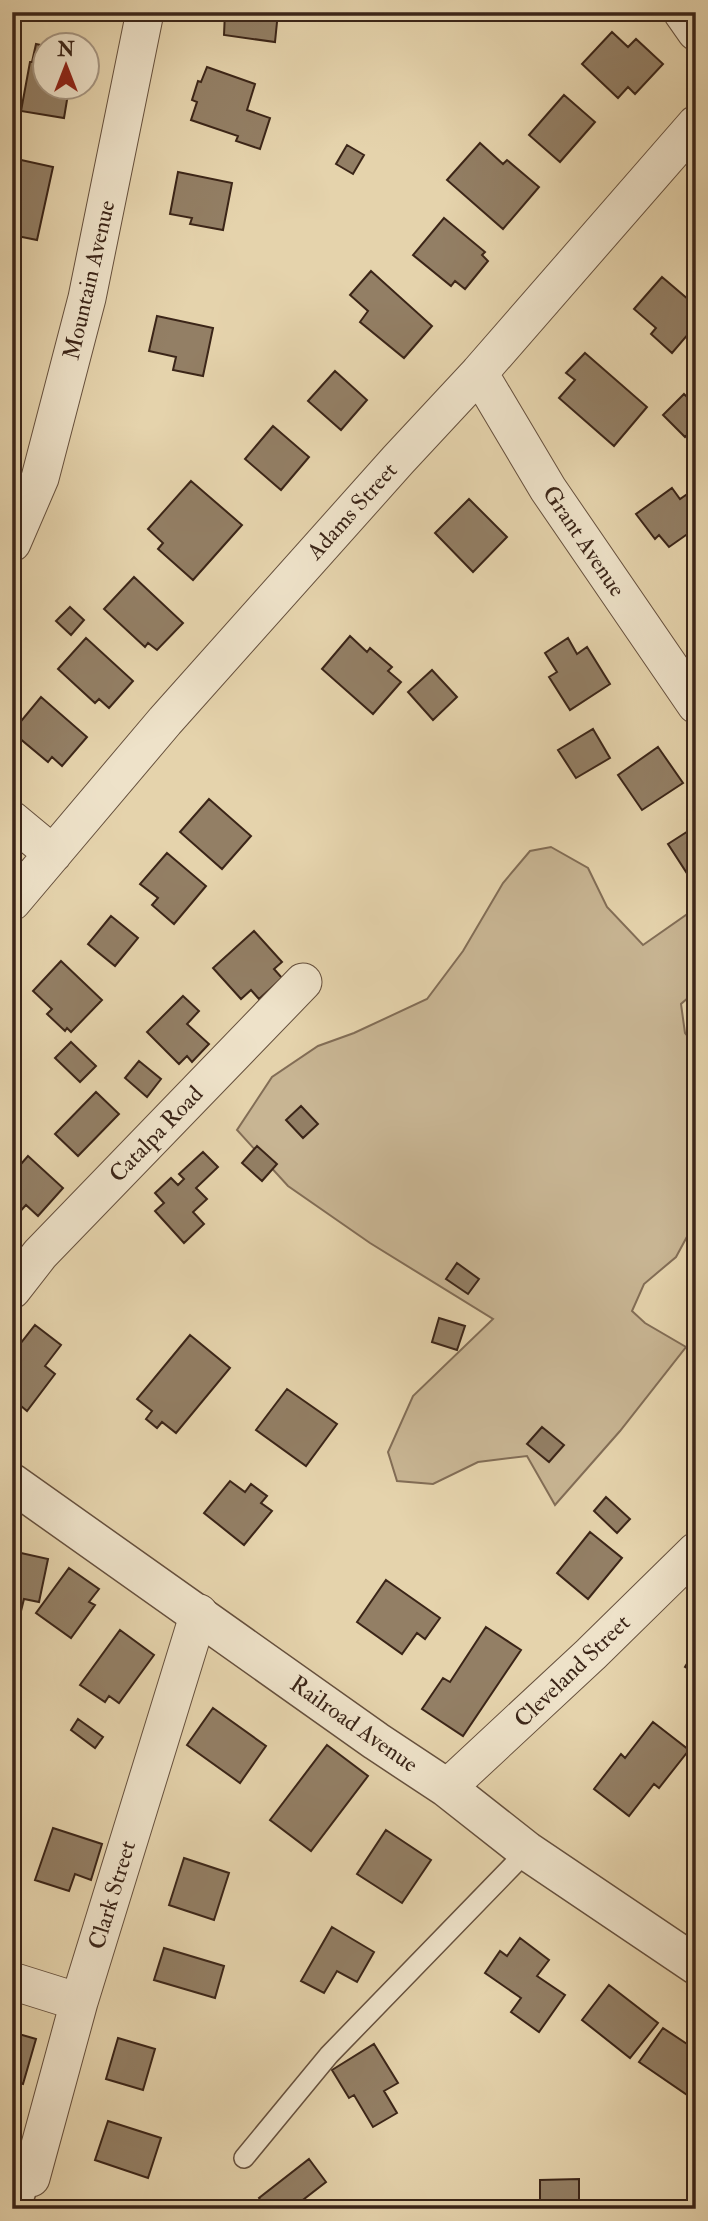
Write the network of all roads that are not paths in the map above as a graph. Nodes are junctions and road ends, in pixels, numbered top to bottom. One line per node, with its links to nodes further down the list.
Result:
1 (145, 12): 6 (street, Mountain Avenue)
2 (682, 12): 3 (street)
3 (696, 32)
4 (696, 124): 5 (street, Adams Street)
5 (479, 373): 7 (street, Grant Avenue); 9 (street, Adams Street)
6 (12, 543)
7 (696, 705)
8 (12, 820): 9 (street)
9 (53, 854): 10 (street, Adams Street)
10 (12, 902)
11 (303, 982): 12 (street, Catalpa Road)
12 (12, 1290)
13 (12, 1483): 15 (street, Railroad Avenue)
14 (696, 1551): 16 (street, Cleveland Street)
15 (199, 1613): 16 (street, Railroad Avenue); 20 (street, Clark Street)
16 (447, 1788): 17 (street, Railroad Avenue)
17 (527, 1851): 18 (street, Railroad Avenue); 21 (lane)
18 (696, 1965)
19 (12, 1981): 20 (street)
20 (79, 2002): 22 (street, Clark Street)
21 (244, 2158)
22 (25, 2194)

